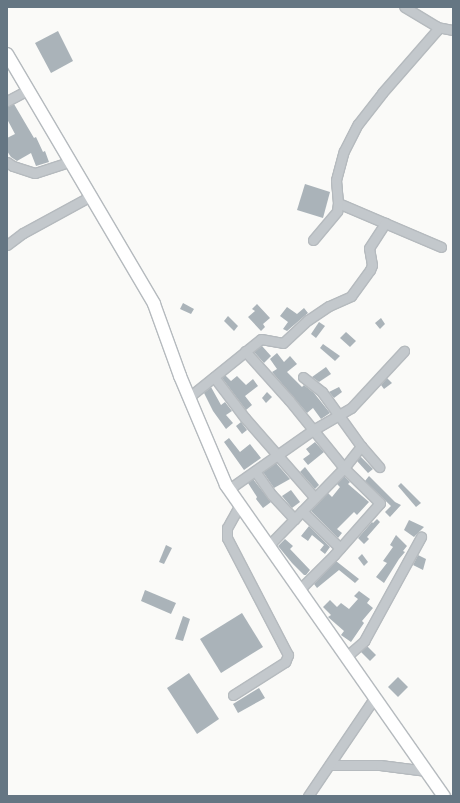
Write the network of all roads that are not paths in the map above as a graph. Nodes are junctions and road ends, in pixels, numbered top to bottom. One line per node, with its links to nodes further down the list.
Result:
1 (404, 7): 2 (street)
2 (437, 27): 3 (street); 10 (street)
3 (453, 30)
4 (7, 54): 5 (main road)
5 (28, 90): 6 (street); 7 (main road)
6 (7, 101)
7 (70, 161): 8 (street); 9 (main road)
8 (7, 162)
9 (91, 196): 13 (street); 19 (main road)
10 (338, 203): 11 (street); 12 (street)
11 (385, 223): 14 (street); 15 (street)
12 (313, 240)
13 (7, 245)
14 (441, 247)
15 (244, 351): 17 (street); 21 (street)
16 (404, 351): 20 (street)
17 (214, 377): 19 (street); 23 (street)
18 (302, 377): 20 (street)
19 (189, 397): 27 (main road)
20 (339, 416): 21 (street); 22 (street)
21 (313, 430): 23 (street); 25 (street)
22 (361, 446): 24 (street); 25 (street)
23 (278, 454): 26 (street); 28 (street)
24 (379, 467)
25 (344, 468): 28 (street); 34 (street)
26 (255, 471): 27 (street); 31 (street)
27 (229, 489): 29 (main road)
28 (315, 498): 30 (street)
29 (240, 505): 33 (main road); 37 (street)
30 (302, 511): 31 (street); 34 (street)
31 (294, 519): 33 (street)
32 (421, 537): 36 (street)
33 (269, 545): 35 (main road)
34 (340, 548): 35 (street)
35 (300, 589): 36 (main road)
36 (347, 656): 38 (main road)
37 (233, 695)
38 (375, 697): 39 (street); 40 (main road)
39 (330, 764): 40 (street); 41 (street)
40 (427, 771): 42 (main road)
41 (308, 796)
42 (444, 796)

